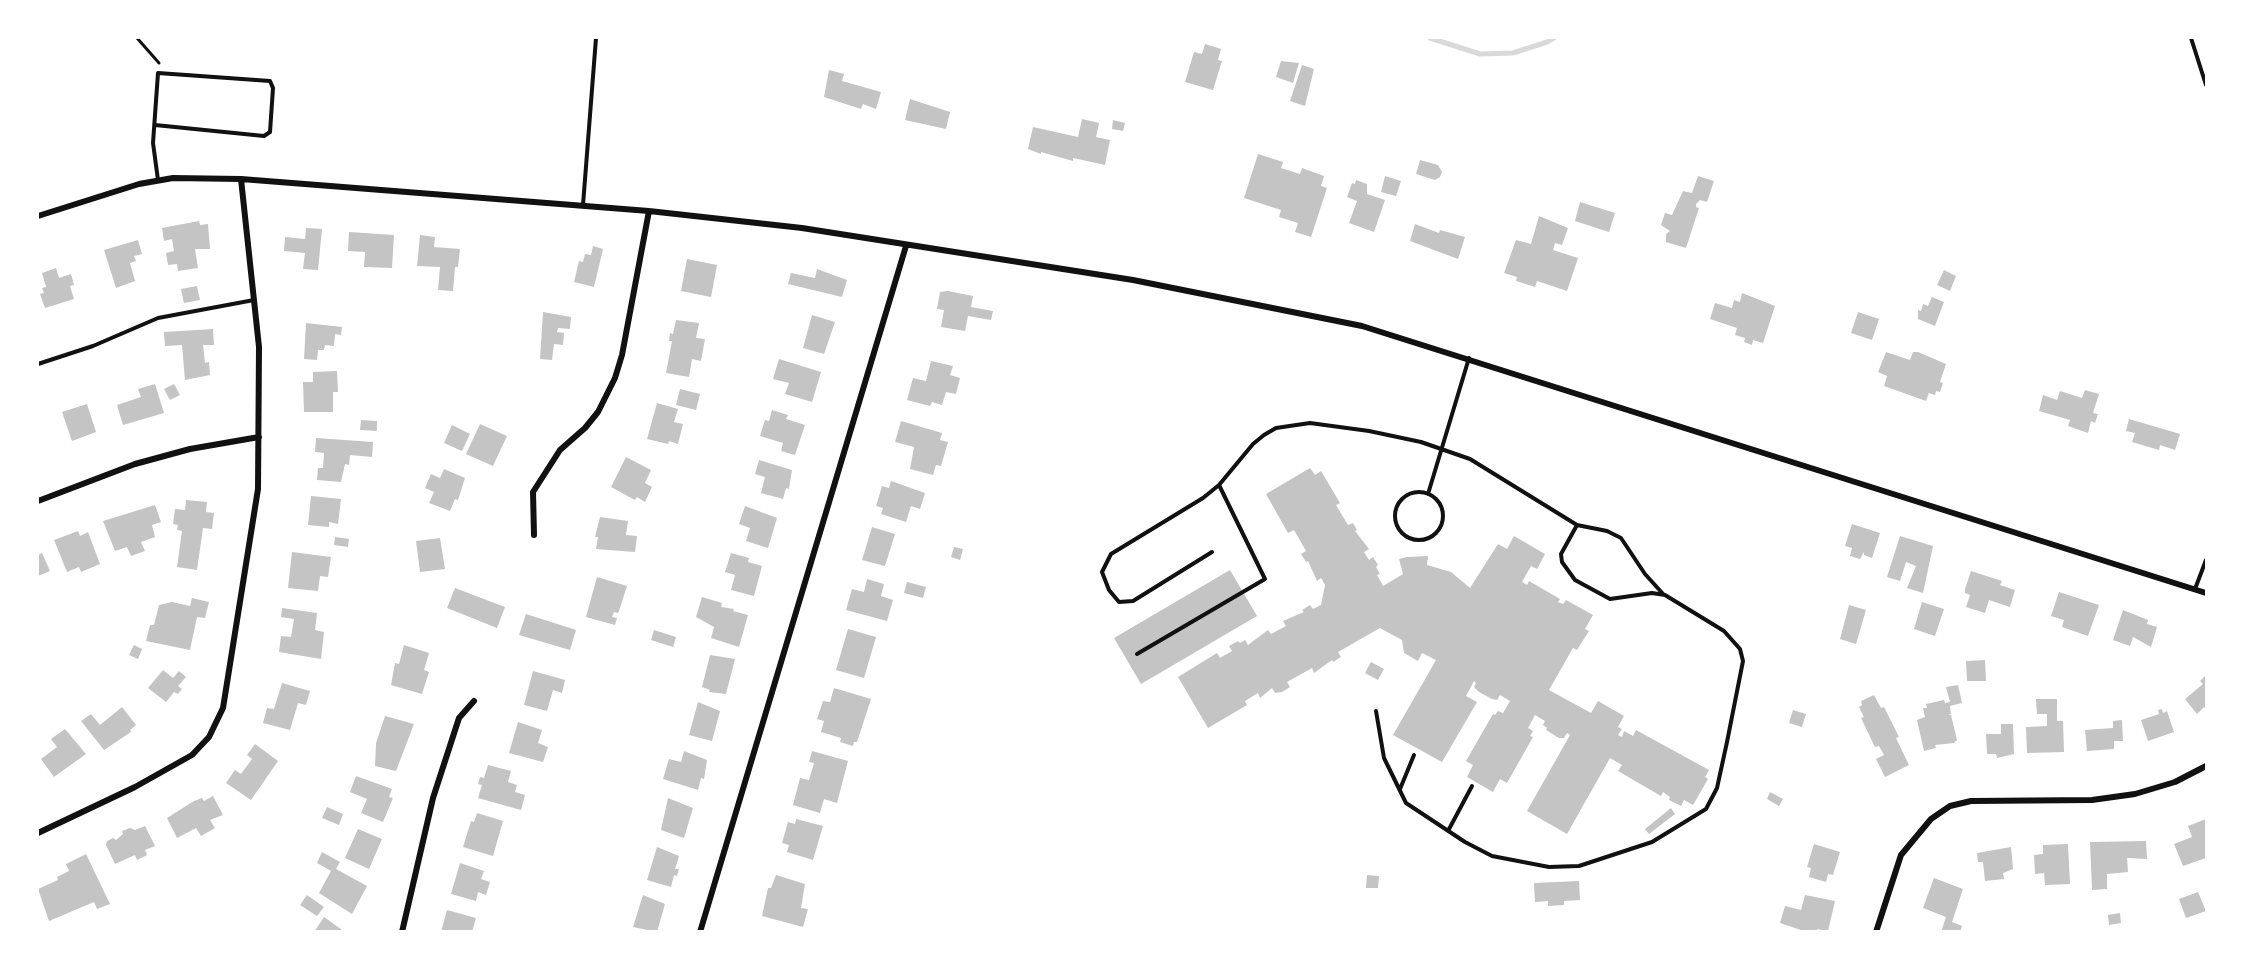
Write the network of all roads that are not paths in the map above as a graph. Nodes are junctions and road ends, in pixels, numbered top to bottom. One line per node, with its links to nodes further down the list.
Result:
1 (596, 38): 7 (lane)
2 (2191, 38): 3 (lane)
3 (2206, 85)
4 (154, 125): 4 (lane); 6 (lane)
5 (241, 179): 6 (street); 7 (street); 11 (street)
6 (158, 180): 9 (street)
7 (583, 205): 8 (street)
8 (649, 211): 10 (street); 20 (street)
9 (38, 216)
10 (906, 246): 12 (street); 36 (street)
11 (256, 300): 13 (lane); 14 (street)
12 (1469, 357): 15 (lane); 23 (street)
13 (38, 364)
14 (259, 436): 18 (street); 34 (street)
15 (1442, 450): 16 (lane); 17 (lane); 19 (lane)
16 (1219, 485): 21 (lane); 26 (lane)
17 (1428, 494): 17 (lane)
18 (38, 501)
19 (1577, 525): 25 (lane); 25 (lane)
20 (534, 536)
21 (1212, 552)
22 (2206, 560): 23 (lane)
23 (2195, 589): 24 (street)
24 (2206, 592)
25 (1665, 595): 33 (lane)
26 (1137, 654)
27 (474, 701): 35 (street)
28 (1376, 711): 32 (lane)
29 (1414, 755): 32 (lane)
30 (2206, 766): 37 (street)
31 (1472, 786): 33 (lane)
32 (1400, 789): 33 (lane)
33 (1448, 831)
34 (38, 833)
35 (402, 932)
36 (700, 932)
37 (1876, 932)

